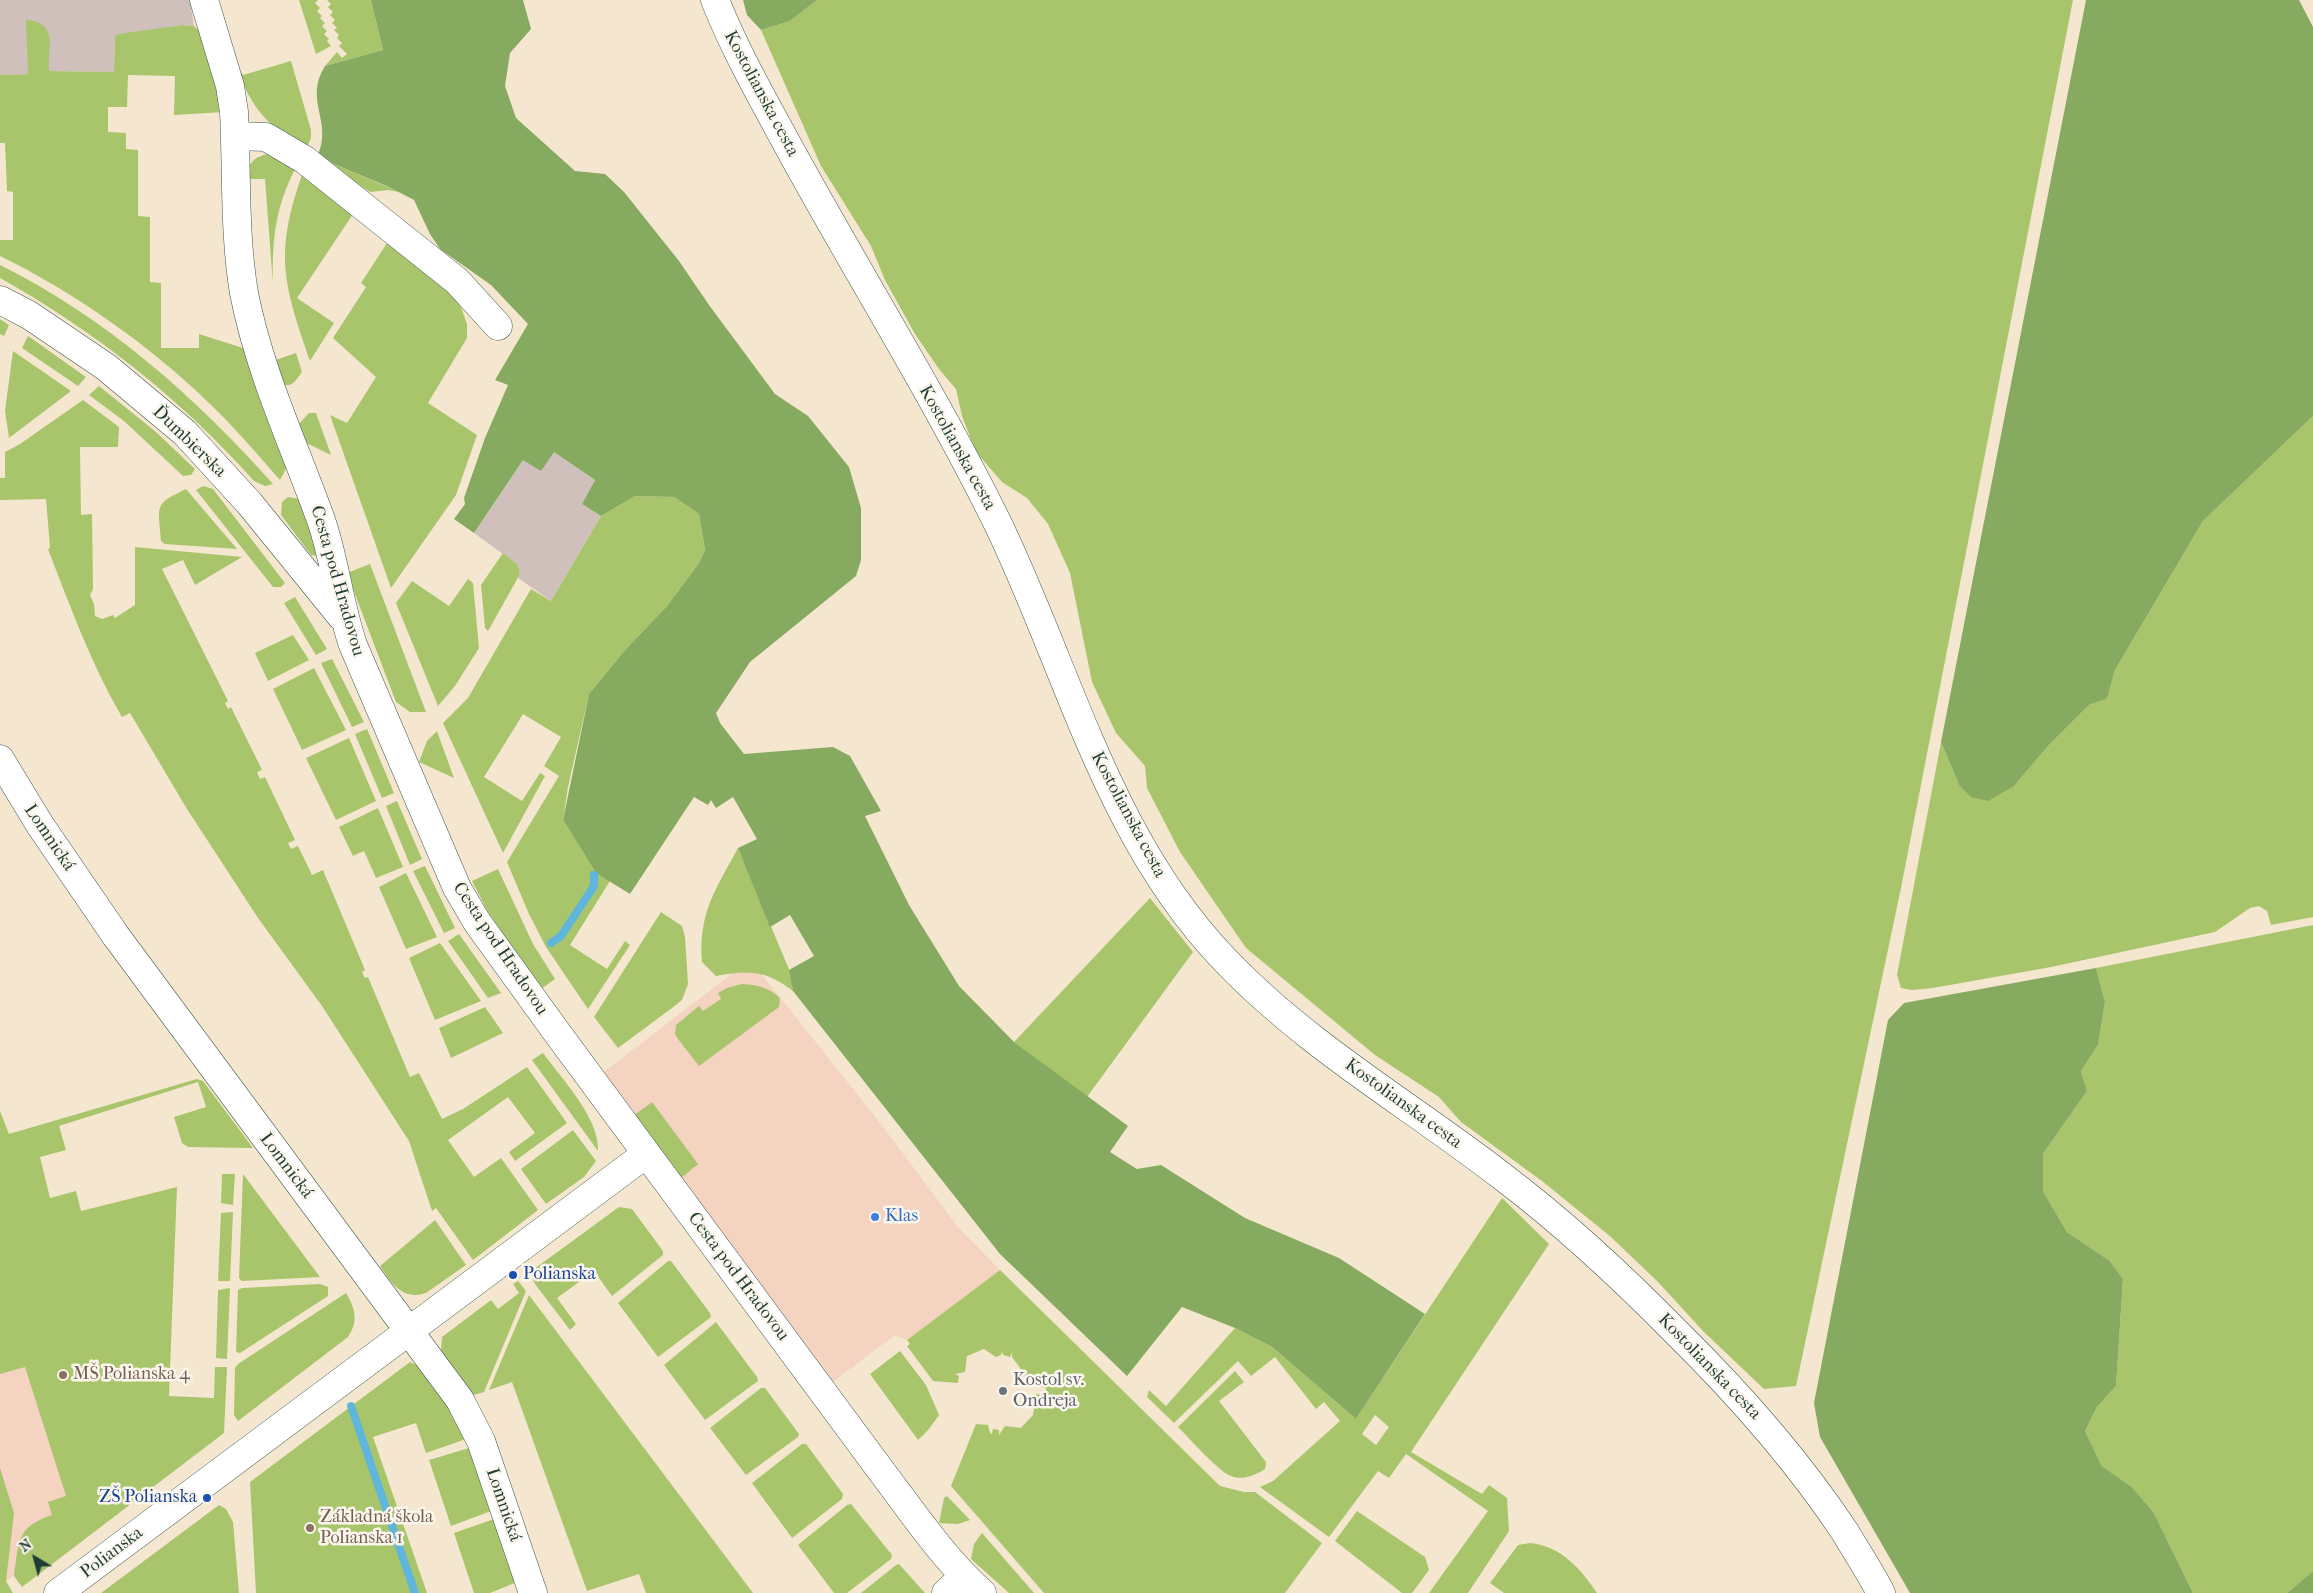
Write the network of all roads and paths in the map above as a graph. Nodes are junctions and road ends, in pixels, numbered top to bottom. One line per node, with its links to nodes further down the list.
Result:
1 (204, 0): 3 (street, Cesta pod Hradovou)
2 (715, 0): 13 (street, Kostolianska cesta)
3 (235, 136): 5 (street); 6 (street, Cesta pod Hradovou)
4 (0, 300): 6 (street, Ďumbierska)
5 (498, 326)
6 (345, 621): 8 (street, Cesta pod Hradovou)
7 (0, 759): 9 (street, Lomnická)
8 (646, 1154): 9 (street, Polianska); 10 (street, Cesta pod Hradovou)
9 (408, 1330): 11 (street, Polianska); 12 (street, Lomnická)
10 (964, 1587)
11 (58, 1593)
12 (532, 1593)
13 (1881, 1593)

